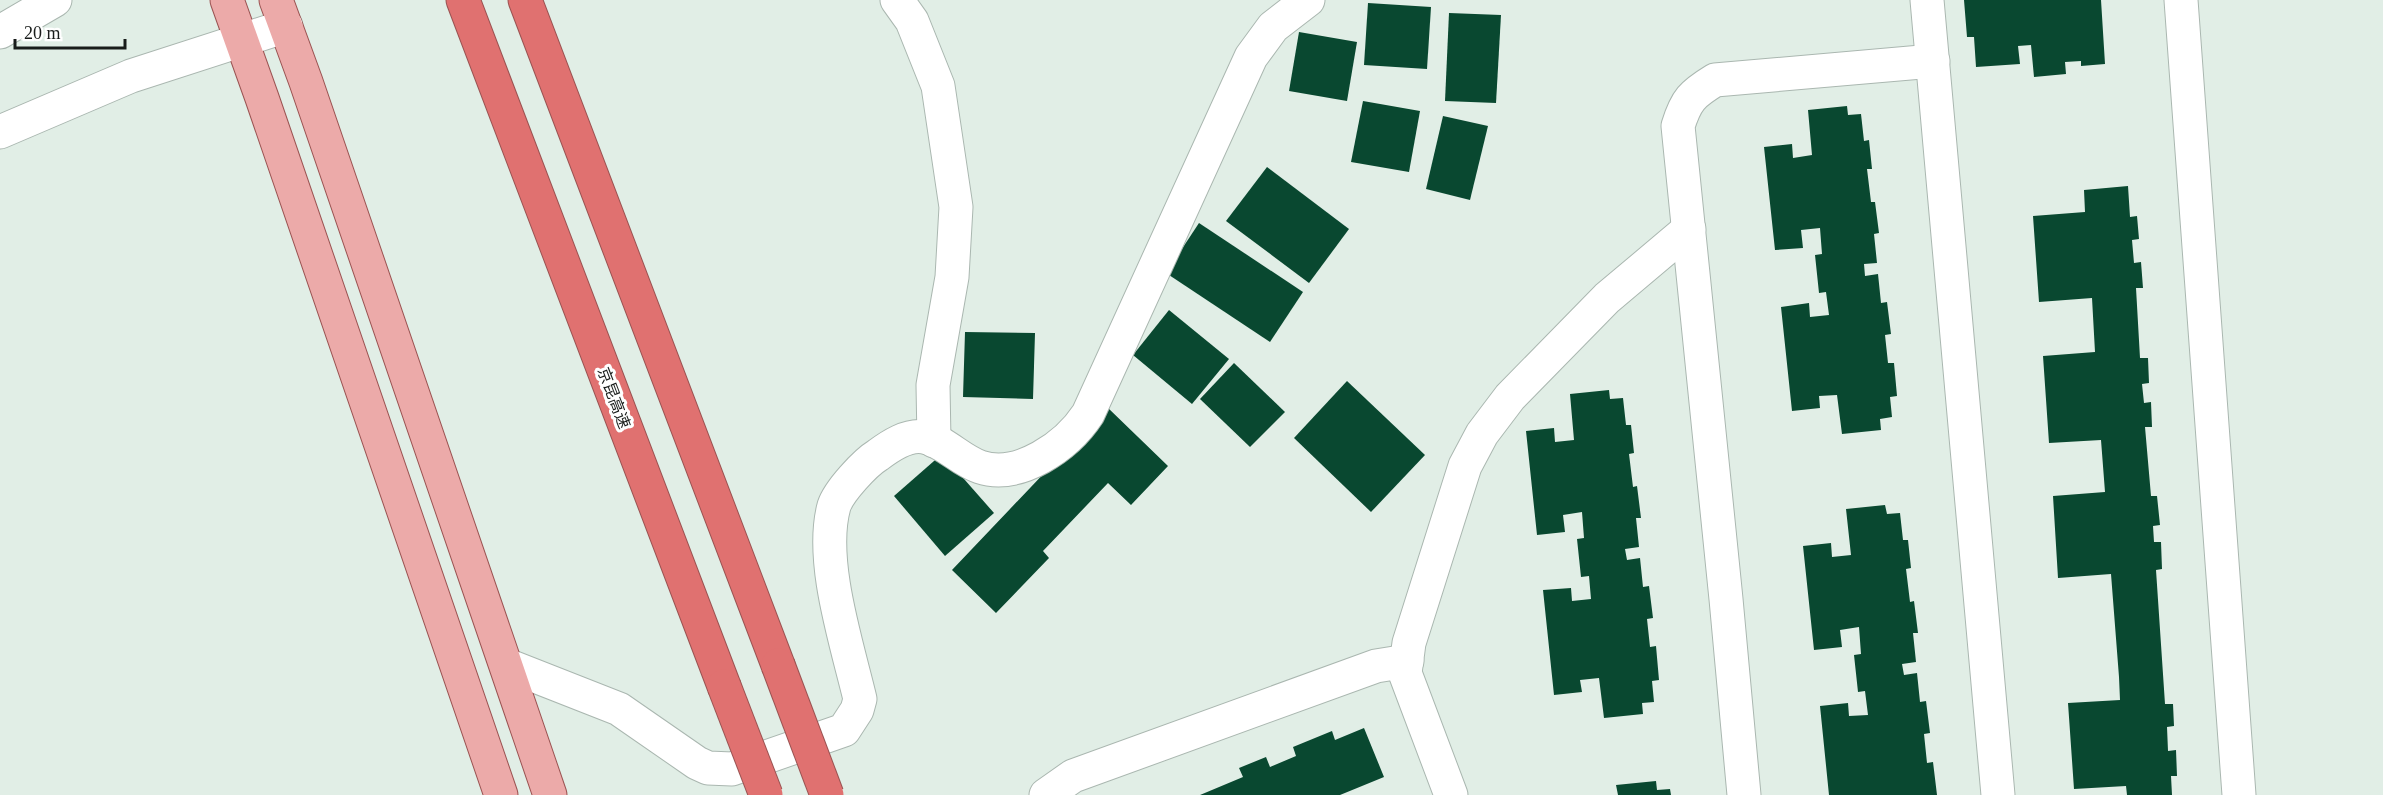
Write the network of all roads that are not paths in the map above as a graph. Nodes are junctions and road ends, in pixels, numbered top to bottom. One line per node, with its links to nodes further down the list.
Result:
1 (55, 0): 10 (street)
2 (227, 0): 11 (main road)
3 (463, 0): 20 (highway, 京昆高速, bridge)
4 (525, 0): 21 (highway, bridge)
5 (897, 0): 15 (street)
6 (1308, 0): 15 (street)
7 (1928, 0): 12 (street)
8 (2181, 0): 26 (street)
9 (281, 13): 11 (street); 17 (main road)
10 (0, 32)
11 (242, 40): 13 (street); 18 (main road)
12 (1933, 61): 14 (street); 25 (street)
13 (0, 132)
14 (1689, 229): 16 (street); 24 (street)
15 (934, 441): 17 (street)
16 (1407, 661): 22 (street); 23 (street)
17 (507, 665): 19 (main road)
18 (501, 795)
19 (550, 795)
20 (766, 795)
21 (827, 795)
22 (1046, 795)
23 (1451, 795)
24 (1744, 795)
25 (1998, 795)
26 (2239, 795)

